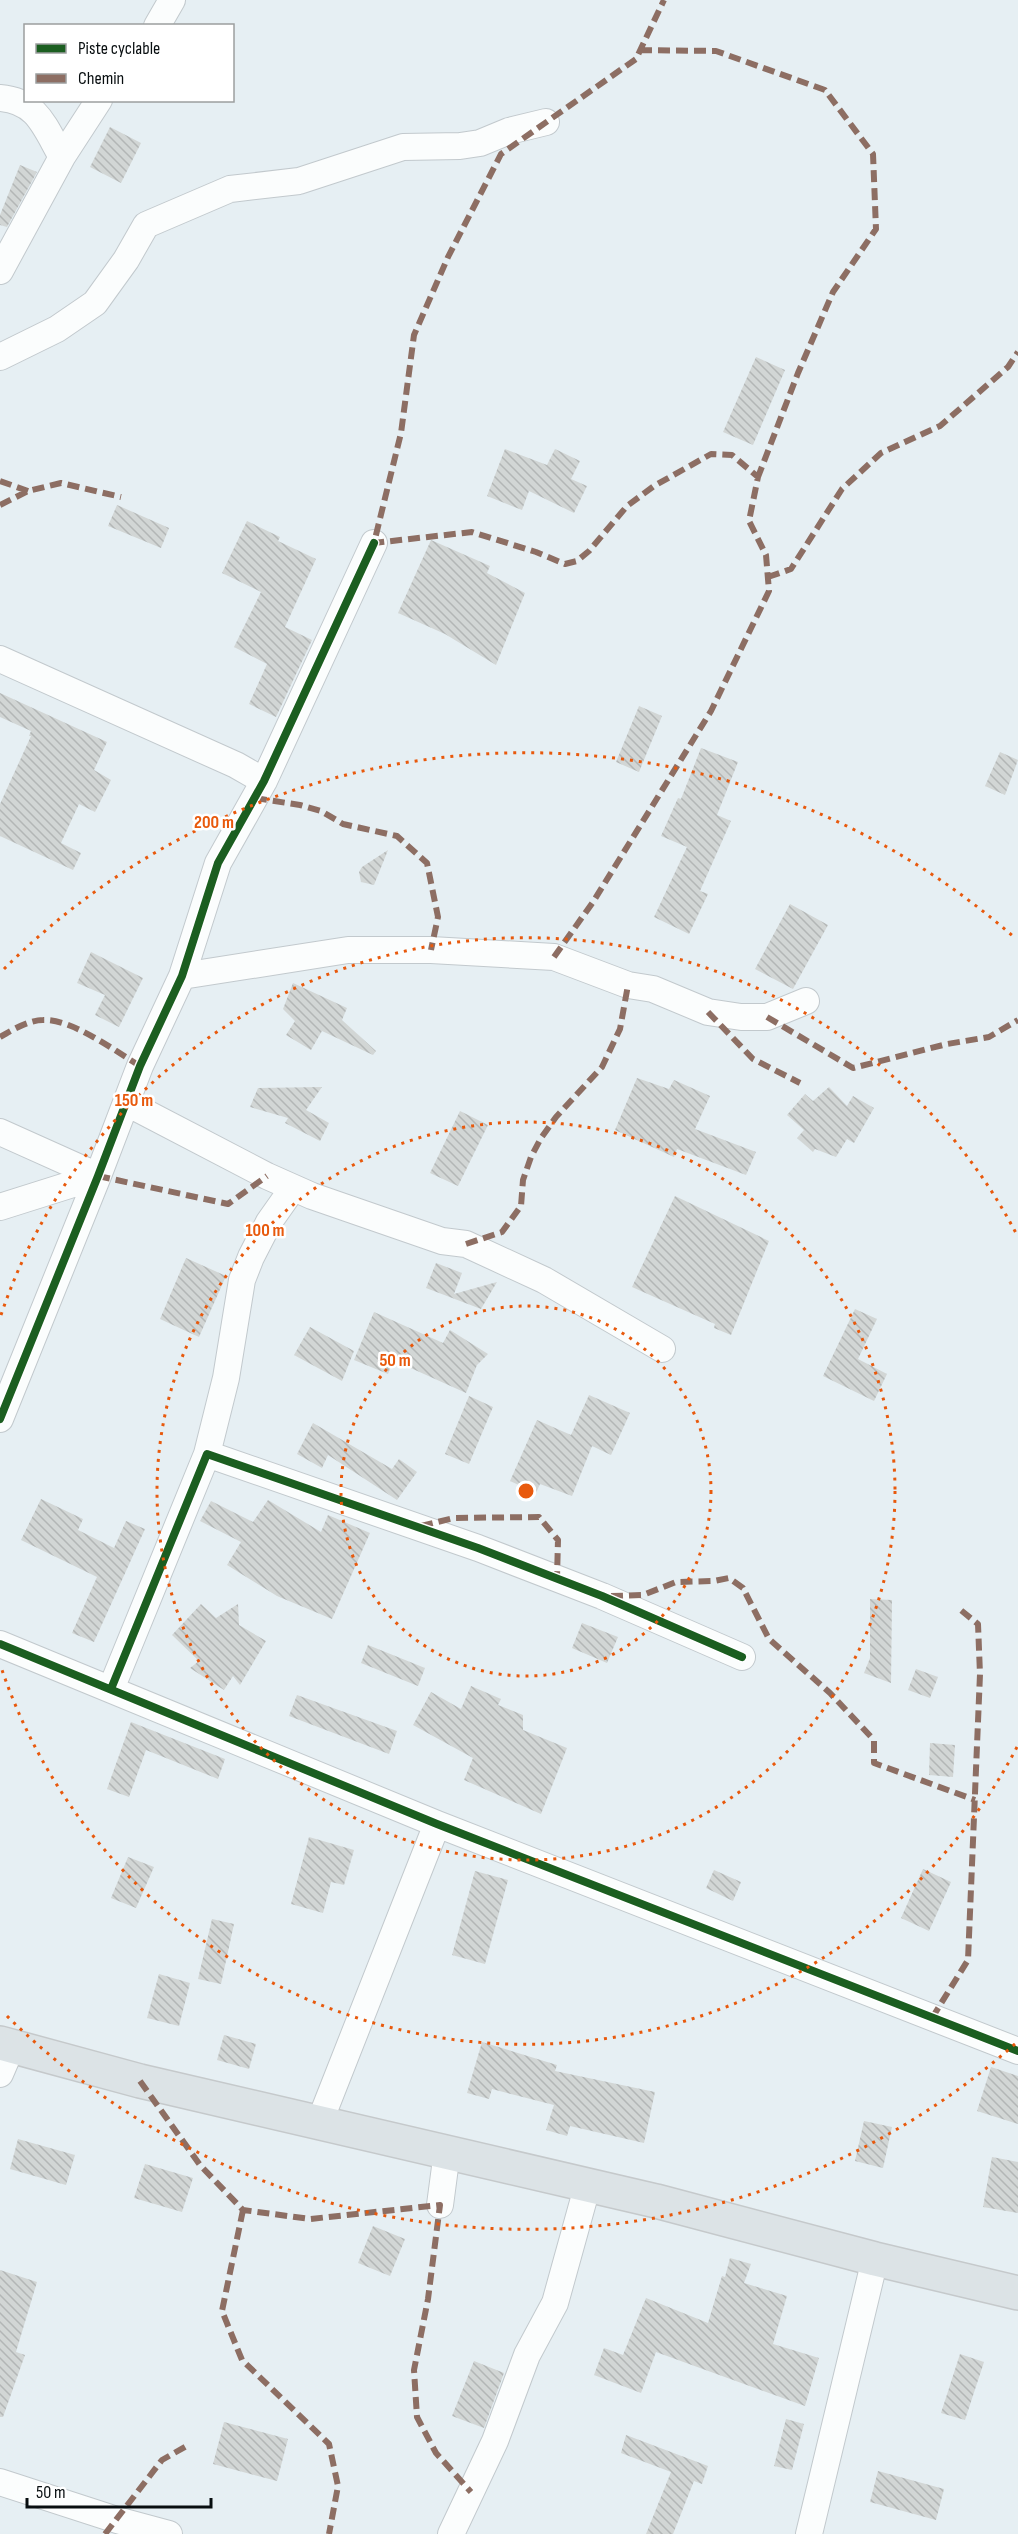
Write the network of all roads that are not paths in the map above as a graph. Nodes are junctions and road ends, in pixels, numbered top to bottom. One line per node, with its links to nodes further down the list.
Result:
1 (172, 0): 2 (street)
2 (158, 24)
3 (0, 99): 6 (street)
4 (98, 102): 6 (street)
5 (546, 122): 8 (street)
6 (62, 157): 7 (street)
7 (0, 271)
8 (0, 357)
9 (374, 543): 11 (street)
10 (0, 659): 11 (street)
11 (264, 781): 12 (street)
12 (182, 976): 13 (street); 14 (street)
13 (806, 1001)
14 (127, 1103): 16 (street); 17 (street)
15 (0, 1132): 16 (street)
16 (98, 1176): 18 (street); 20 (street)
17 (293, 1188): 19 (street); 21 (street)
18 (0, 1207)
19 (662, 1349)
20 (0, 1419)
21 (207, 1454): 23 (street); 24 (street)
22 (0, 1644): 24 (street)
23 (742, 1658)
24 (111, 1689): 25 (street)
25 (436, 1824): 26 (street); 28 (street)
26 (1018, 2052)
27 (4, 2054): 28 (main road)
28 (320, 2121): 29 (main road)
29 (447, 2152): 30 (main road); 31 (street)
30 (588, 2184): 32 (main road); 36 (street)
31 (441, 2205)
32 (875, 2259): 33 (main road); 37 (street)
33 (1018, 2293)
34 (0, 2482): 35 (street)
35 (169, 2534)
36 (451, 2534)
37 (809, 2534)

